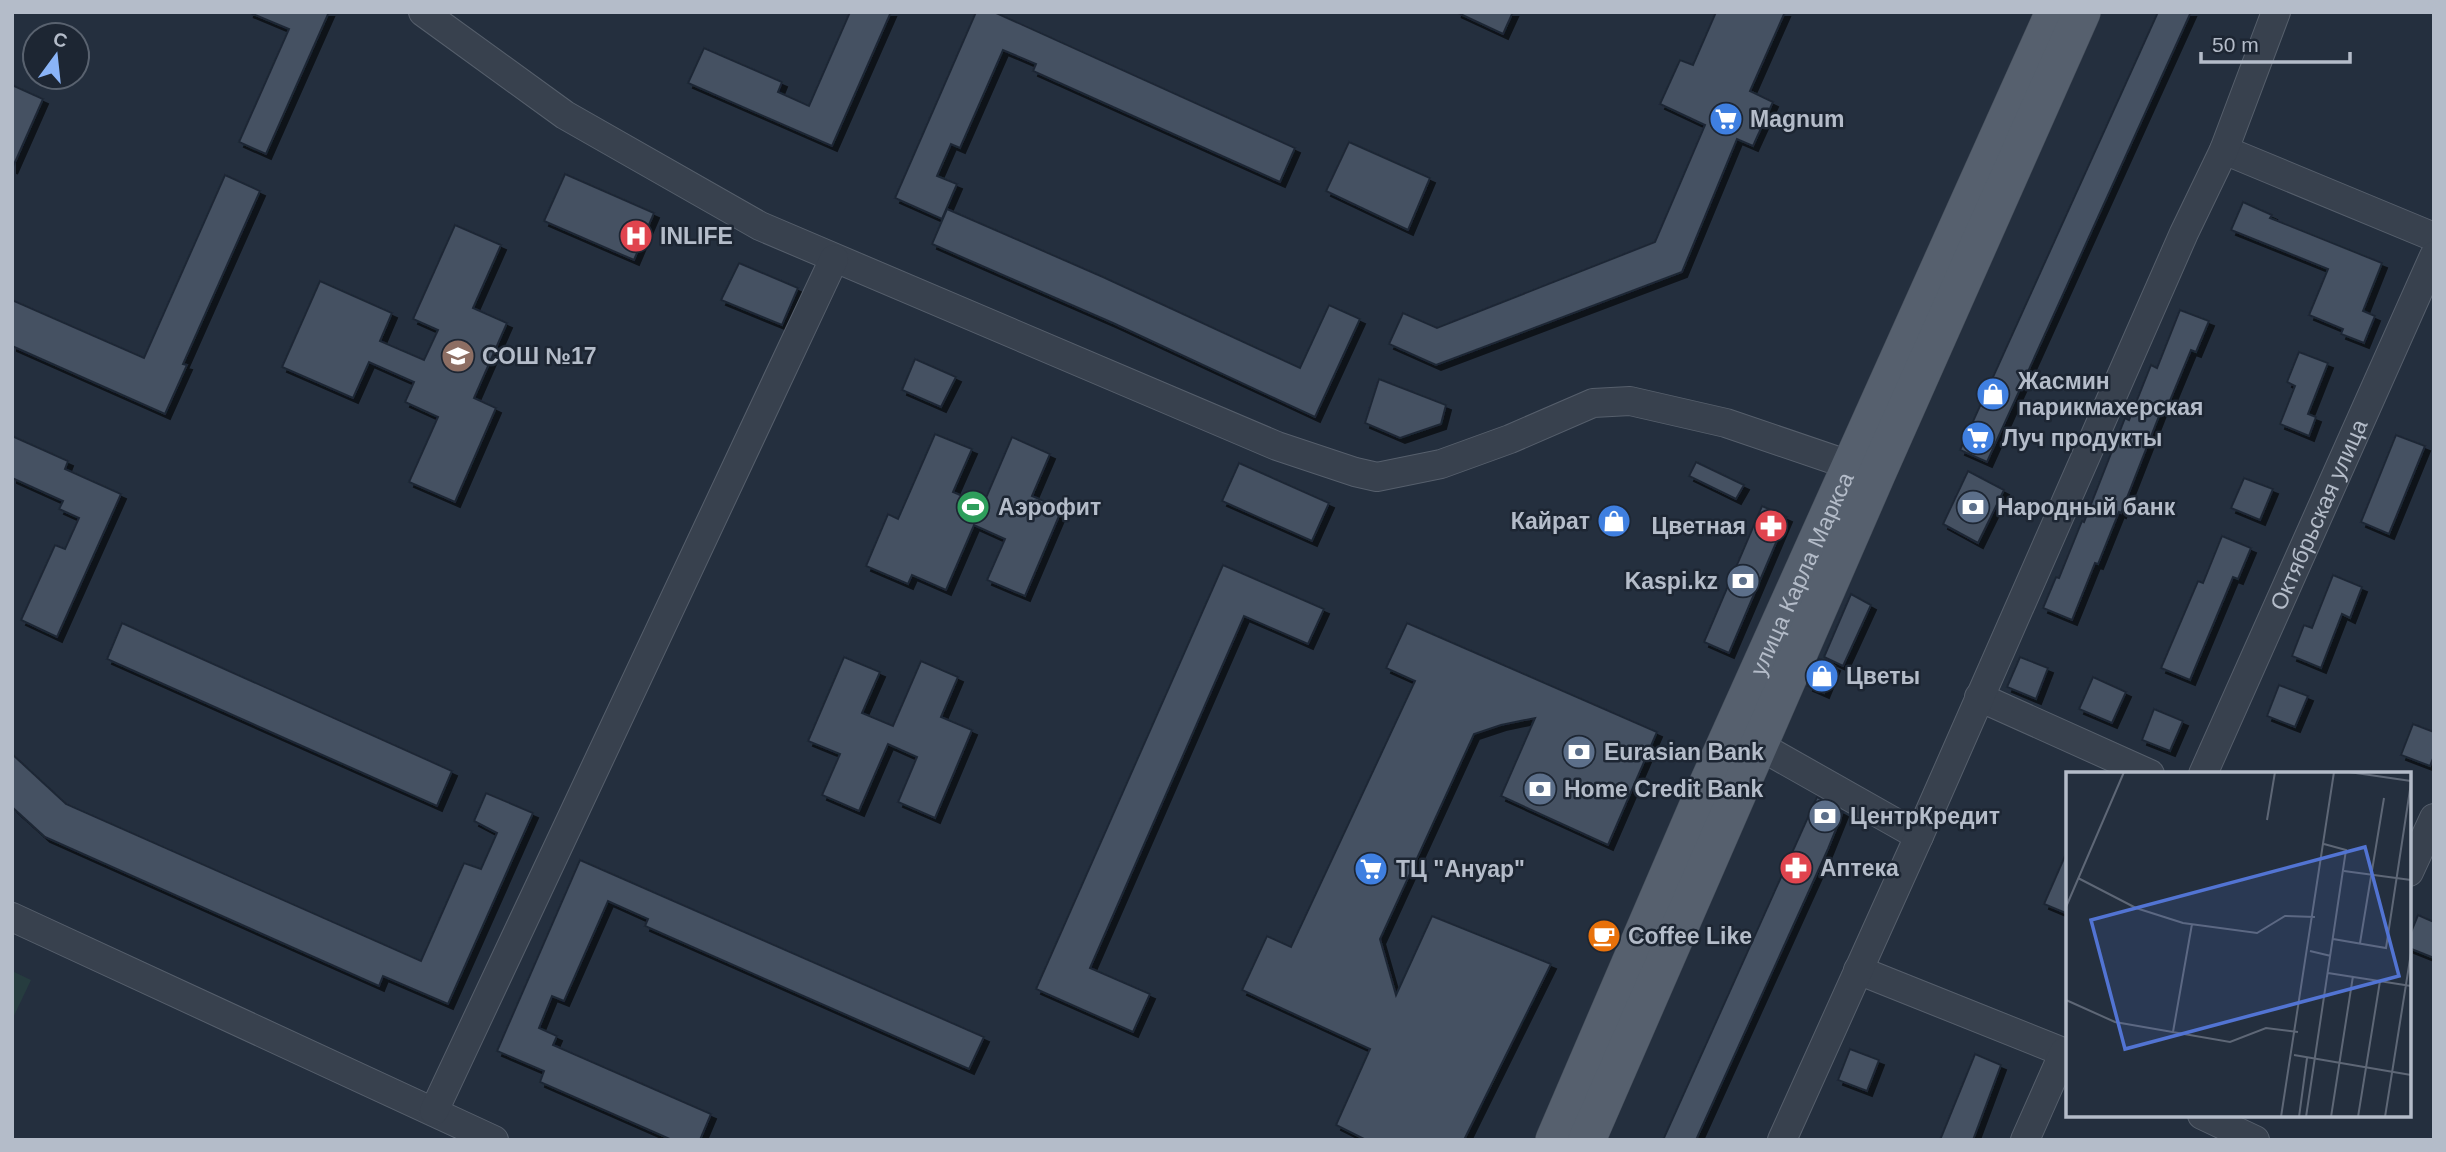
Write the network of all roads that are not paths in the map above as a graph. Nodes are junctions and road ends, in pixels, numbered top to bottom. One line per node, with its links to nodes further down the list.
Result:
1 (423, 12): 8 (street)
2 (2054, 12): 9 (main road, улица Карла Маркса)
3 (2082, 12): 9 (main road, улица Карла Маркса)
4 (2276, 12): 5 (street)
5 (2224, 150): 6 (street); 10 (street)
6 (2434, 237)
7 (2434, 256): 13 (street, Октябрьская улица)
8 (834, 259): 9 (street); 20 (street)
9 (1863, 470): 11 (main road, улица Карла Маркса); 23 (main road, улица Карла Маркса)
10 (1979, 697): 12 (street); 15 (street)
11 (1758, 745): 15 (street); 24 (main road, улица Карла Маркса)
12 (2146, 772)
13 (2204, 772)
14 (2434, 818): 16 (street)
15 (1919, 836): 18 (street)
16 (2411, 868)
17 (12, 916): 20 (street)
18 (1858, 970): 19 (street); 25 (street)
19 (2066, 1053): 26 (street)
20 (434, 1111): 22 (street)
21 (2206, 1117): 27 (street)
22 (494, 1140)
23 (1554, 1140)
24 (1587, 1140)
25 (1782, 1140)
26 (2025, 1140)
27 (2255, 1140)

